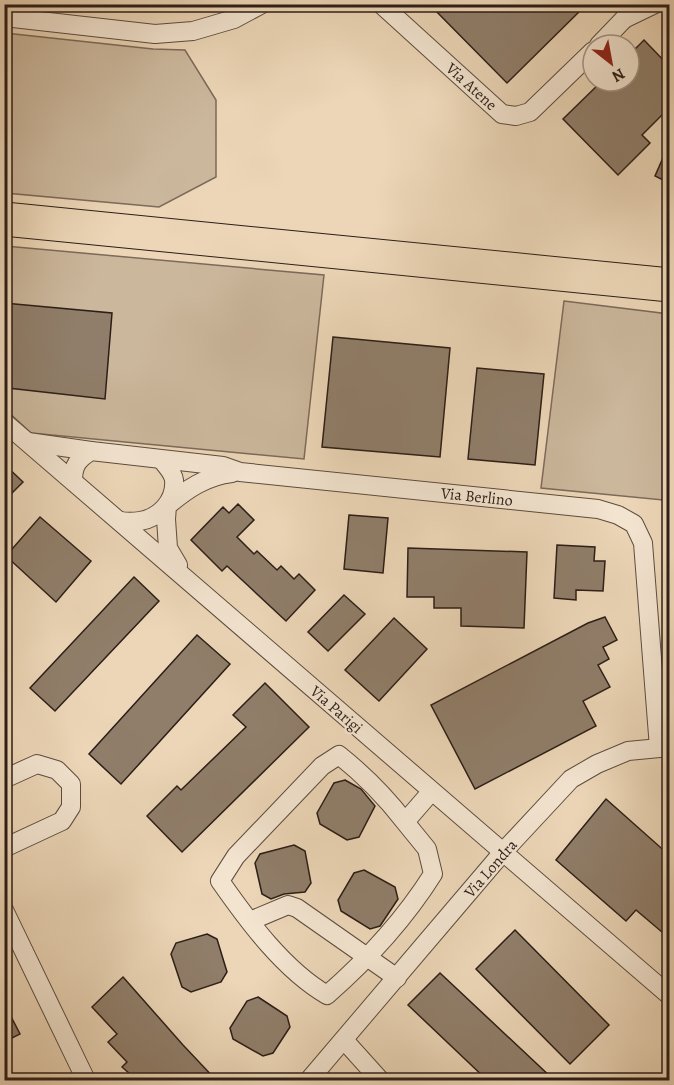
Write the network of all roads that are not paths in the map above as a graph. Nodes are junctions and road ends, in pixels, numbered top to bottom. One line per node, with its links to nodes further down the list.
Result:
1 (262, 4): 4 (street)
2 (381, 4): 8 (street, Via Atene)
3 (655, 4): 5 (street)
4 (25, 12): 6 (street)
5 (628, 12): 7 (street)
6 (4, 17)
7 (609, 33)
8 (581, 63)
9 (4, 219): 10 (highway)
10 (669, 285)
11 (4, 422): 12 (street, Via Parigi)
12 (27, 442): 13 (street, Via Berlino); 16 (street, Via Parigi)
13 (92, 451): 14 (street, Via Berlino); 16 (street)
14 (162, 460): 15 (street, Via Berlino); 17 (street)
15 (240, 472): 17 (street); 20 (street, Via Berlino)
16 (73, 481): 18 (street, Via Parigi)
17 (167, 506): 18 (street); 19 (street)
18 (120, 521): 19 (street, Via Parigi)
19 (185, 577): 22 (street, Via Parigi)
20 (664, 748): 25 (street, Via Londra)
21 (4, 779): 24 (street)
22 (431, 792): 23 (street); 25 (street, Via Parigi)
23 (405, 822): 27 (street); 28 (street)
24 (4, 848)
25 (503, 852): 29 (street, Via Londra); 30 (street, Via Parigi)
26 (4, 910): 32 (street)
27 (250, 921): 28 (street); 28 (street)
28 (368, 956): 29 (street)
29 (397, 978): 31 (street, Via Londra)
30 (669, 996)
31 (344, 1040): 33 (street, Via Londra); 34 (street)
32 (86, 1080)
33 (309, 1080)
34 (380, 1080)

